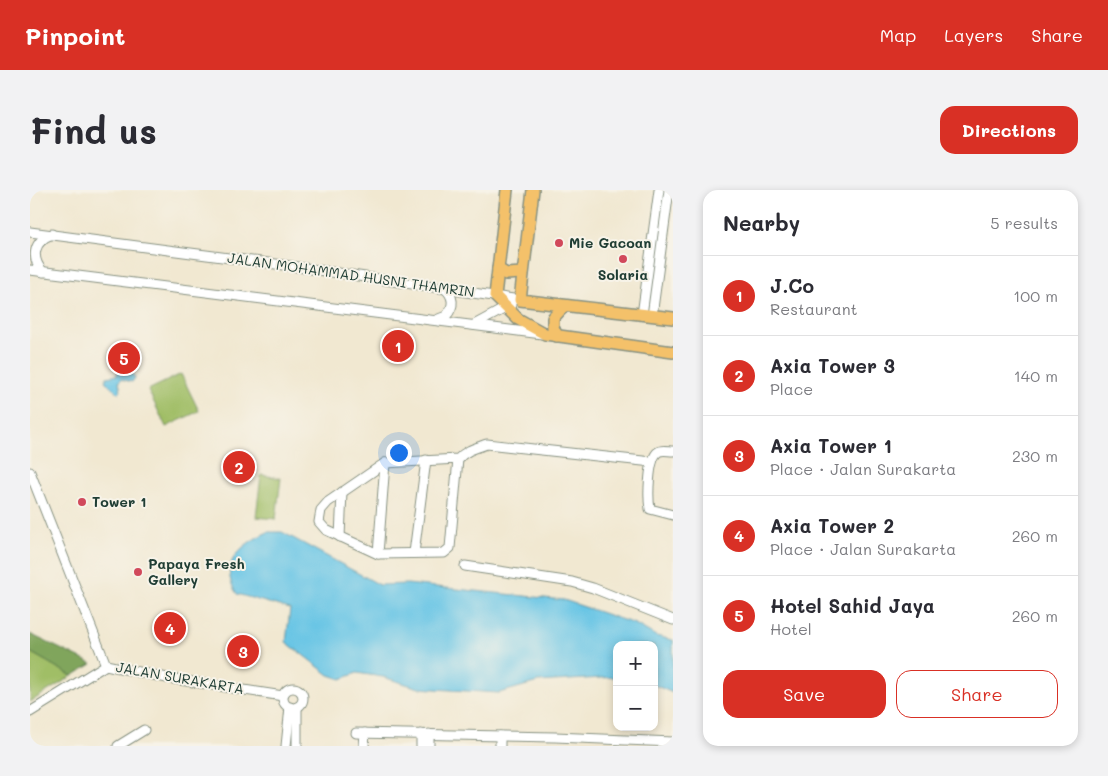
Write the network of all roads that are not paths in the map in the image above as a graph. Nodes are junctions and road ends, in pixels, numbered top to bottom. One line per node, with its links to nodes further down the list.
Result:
1 (507, 190): 7 (main road)
2 (533, 190): 10 (main road)
3 (658, 191): 4 (street); 16 (street)
4 (669, 192): 16 (street)
5 (30, 232): 6 (street, JALAN MOHAMMAD HUSNI THAMRIN)
6 (52, 234): 9 (street); 11 (street, JALAN MOHAMMAD HUSNI THAMRIN)
7 (498, 269): 10 (main road); 12 (main road)
8 (30, 270): 9 (street)
9 (44, 272): 18 (street)
10 (522, 273): 13 (main road)
11 (444, 288): 12 (street, JALAN MOHAMMAD HUSNI THAMRIN); 18 (street)
12 (495, 296): 13 (street, JALAN MOHAMMAD HUSNI THAMRIN); 15 (main road)
13 (520, 300): 14 (main road, JALAN MOHAMMAD HUSNI THAMRIN); 15 (street)
14 (564, 306): 16 (main road, JALAN MOHAMMAD HUSNI THAMRIN); 21 (main road)
15 (507, 308): 19 (street); 20 (main road)
16 (647, 315): 17 (main road, JALAN MOHAMMAD HUSNI THAMRIN)
17 (673, 318)
18 (433, 320): 19 (street)
19 (474, 325): 20 (street)
20 (545, 334): 21 (main road)
21 (557, 336): 22 (main road)
22 (673, 352)
23 (673, 451): 26 (street)
24 (458, 459): 25 (street); 26 (street); 32 (street)
25 (426, 460): 27 (street); 32 (street)
26 (652, 462): 30 (street)
27 (385, 463): 29 (street); 33 (street)
28 (30, 472): 36 (street)
29 (342, 492): 31 (street); 31 (street)
30 (673, 515)
31 (340, 537): 33 (street)
32 (414, 553): 33 (street)
33 (378, 554)
34 (465, 566): 35 (street)
35 (673, 620)
36 (106, 665): 37 (street, JALAN SURAKARTA); 39 (street, JALAN SURAKARTA)
37 (283, 696): 38 (street); 38 (street)
38 (293, 707): 47 (street); 48 (street)
39 (30, 712)
40 (144, 730): 46 (street)
41 (425, 734): 42 (street); 49 (street); 50 (street); 51 (street)
42 (488, 735): 43 (street); 52 (street)
43 (500, 736): 44 (street); 53 (street)
44 (559, 741): 45 (street)
45 (670, 743)
46 (118, 746)
47 (286, 746)
48 (296, 746)
49 (364, 746)
50 (421, 746)
51 (429, 746)
52 (488, 746)
53 (500, 746)

